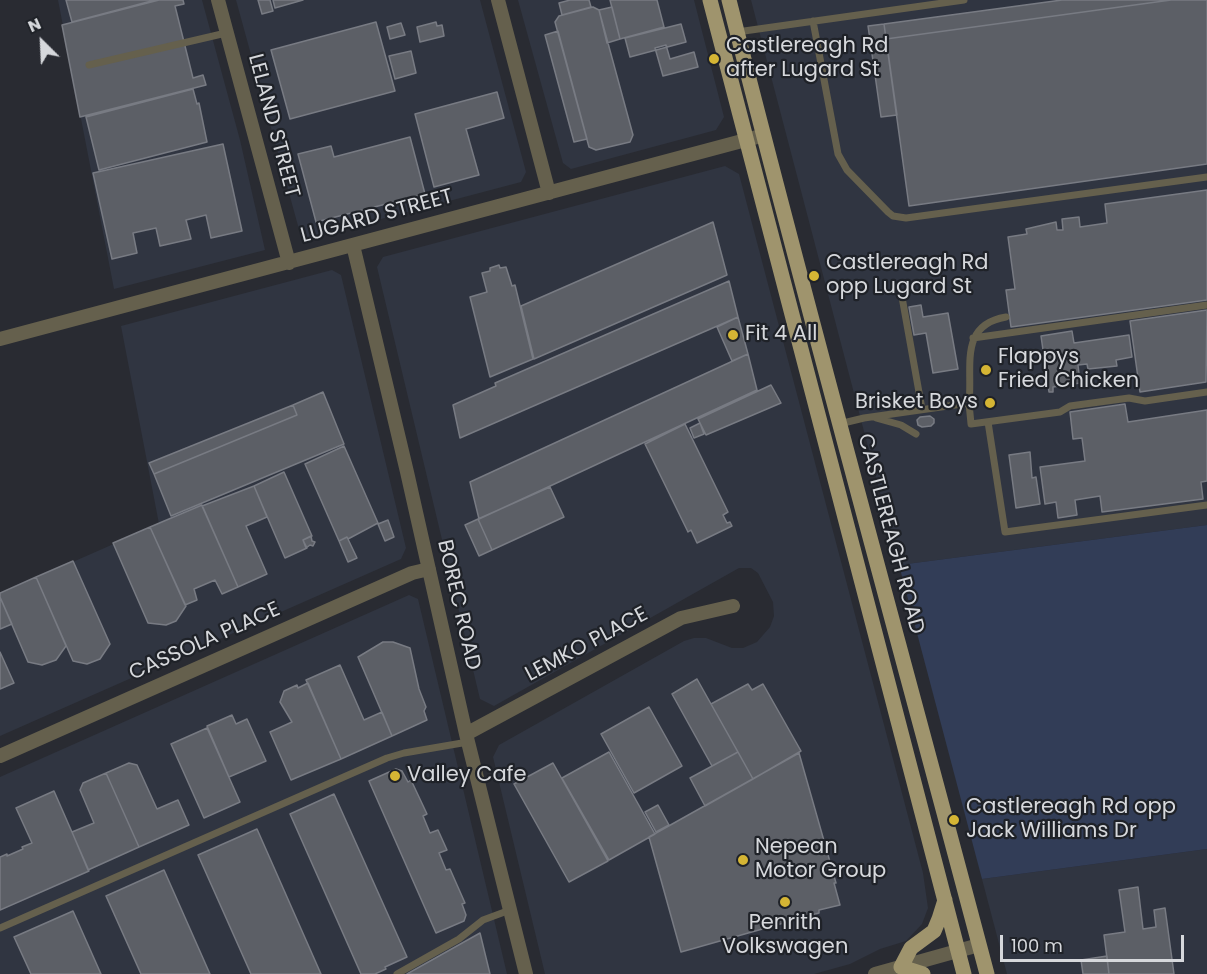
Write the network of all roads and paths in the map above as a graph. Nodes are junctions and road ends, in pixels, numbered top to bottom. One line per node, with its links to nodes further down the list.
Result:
1 (218, 0): 8 (street, LELAND STREET)
2 (498, 0): 13 (street)
3 (710, 0): 11 (main road, CASTLEREAGH ROAD)
4 (729, 0): 7 (main road, CASTLEREAGH ROAD)
5 (964, 0): 6 (lane)
6 (813, 21): 7 (lane); 12 (lane)
7 (737, 32): 10 (main road, CASTLEREAGH ROAD)
8 (226, 33): 9 (lane); 15 (street, LELAND STREET)
9 (89, 65)
10 (764, 135): 11 (street, LUGARD STREET); 26 (main road, CASTLEREAGH ROAD)
11 (745, 140): 13 (street, LUGARD STREET); 33 (main road, CASTLEREAGH ROAD)
12 (1207, 177)
13 (549, 193): 14 (street, LUGARD STREET)
14 (353, 245): 15 (street, LUGARD STREET); 29 (street, BOREC ROAD)
15 (288, 263): 20 (street, LUGARD STREET)
16 (902, 297): 23 (lane)
17 (1207, 305): 19 (lane)
18 (1006, 317): 19 (lane)
19 (973, 338): 22 (lane)
20 (0, 339)
21 (1207, 392): 25 (lane)
22 (969, 403): 23 (lane); 25 (lane)
23 (922, 410): 24 (lane)
24 (870, 417): 26 (lane); 27 (lane)
25 (988, 422): 28 (lane)
26 (839, 424): 36 (main road, CASTLEREAGH ROAD)
27 (916, 434)
28 (1207, 505)
29 (429, 568): 31 (street, BOREC ROAD); 32 (street, CASSOLA PLACE)
30 (733, 606): 31 (street, LEMKO PLACE)
31 (467, 738): 34 (street, BOREC ROAD); 35 (lane)
32 (0, 756)
33 (945, 900): 37 (main road, CASTLEREAGH ROAD); 38 (main road)
34 (510, 910): 39 (lane); 40 (street, BOREC ROAD)
35 (0, 928)
36 (979, 945): 37 (street); 44 (main road, CASTLEREAGH ROAD)
37 (958, 951): 38 (street); 43 (main road, CASTLEREAGH ROAD)
38 (901, 967): 41 (street); 42 (main road)
39 (397, 974)
40 (526, 974)
41 (875, 974)
42 (923, 974)
43 (964, 974)
44 (987, 974)

